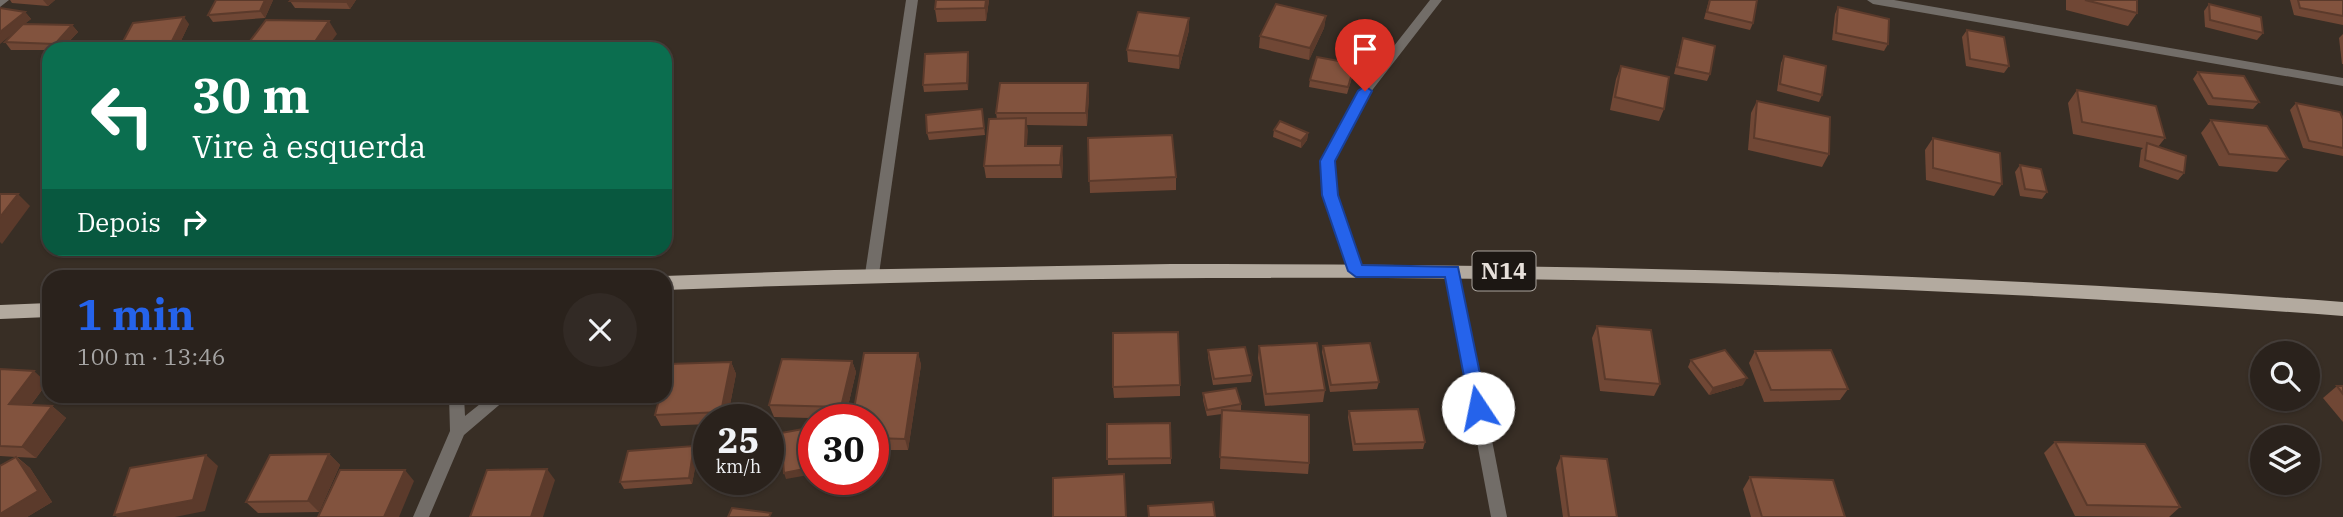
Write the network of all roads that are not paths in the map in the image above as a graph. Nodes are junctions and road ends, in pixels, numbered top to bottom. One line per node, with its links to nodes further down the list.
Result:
1 (912, 0): 7 (street)
2 (1436, 0): 5 (street)
3 (1873, 0): 4 (street)
4 (2343, 82)
5 (1356, 271): 6 (main road, N14); 7 (main road, N14)
6 (1452, 271): 9 (main road, N14); 16 (street)
7 (872, 274): 8 (main road, N14)
8 (672, 283)
9 (2343, 309)
10 (42, 311): 11 (main road)
11 (1, 314)
12 (457, 403): 14 (street)
13 (492, 403): 14 (street)
14 (458, 431): 15 (street)
15 (421, 517)
16 (1499, 517)

